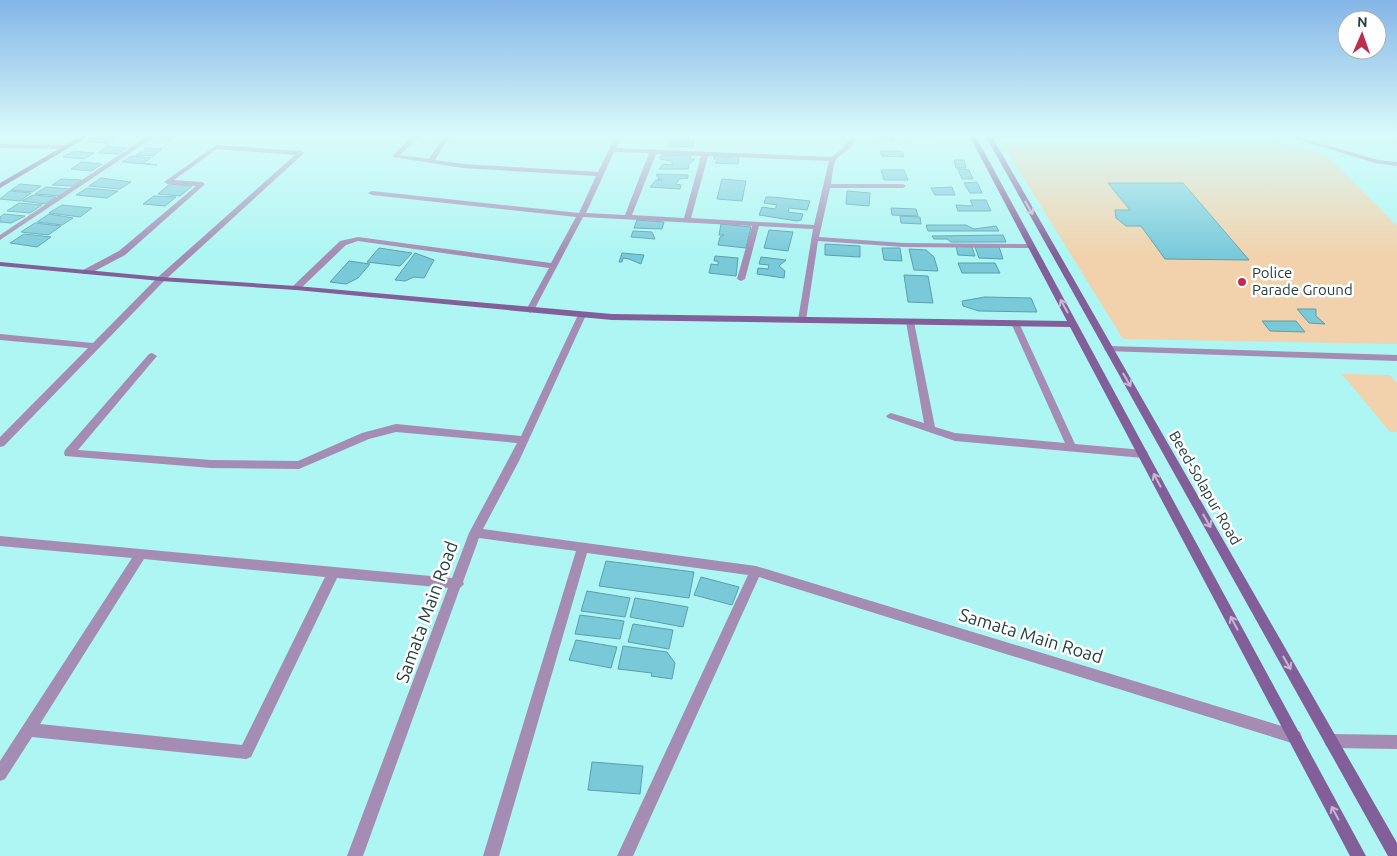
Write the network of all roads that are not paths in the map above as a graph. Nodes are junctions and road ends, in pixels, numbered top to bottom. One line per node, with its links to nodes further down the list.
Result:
1 (16, 175): 11 (main road)
2 (94, 175): 21 (street)
3 (177, 175): 26 (street)
4 (277, 175): 28 (street)
5 (601, 175): 16 (street)
6 (644, 175): 17 (street)
7 (699, 175): 18 (street)
8 (829, 175): 13 (street)
9 (993, 175): 23 (main road)
10 (1010, 175): 38 (main road, Beed-Solapur Road, one-way to 38)
11 (4, 181): 12 (main road)
12 (0, 186)
13 (827, 186): 14 (street); 20 (street)
14 (904, 186)
15 (372, 193): 16 (street)
16 (581, 215): 17 (street); 25 (street)
17 (628, 216): 18 (street)
18 (687, 221): 19 (street)
19 (756, 224): 20 (street); 27 (street)
20 (817, 227): 22 (street)
21 (0, 238)
22 (816, 240): 23 (street); 32 (street)
23 (1030, 246): 35 (main road, one-way to 23)
24 (0, 264): 26 (main road)
25 (553, 266): 29 (street); 30 (street)
26 (86, 272): 28 (main road)
27 (741, 278)
28 (161, 279): 29 (main road); 37 (street)
29 (296, 288): 30 (main road)
30 (530, 310): 31 (main road)
31 (582, 315): 32 (main road); 43 (street)
32 (802, 320): 33 (main road)
33 (910, 322): 34 (main road); 42 (street)
34 (1016, 323): 35 (main road); 45 (street)
35 (1073, 324): 46 (main road)
36 (0, 337): 37 (street)
37 (95, 346): 44 (street)
38 (1109, 349): 40 (street); 56 (main road, Beed-Solapur Road, one-way to 56)
39 (152, 356): 43 (street)
40 (1397, 358)
41 (891, 416): 42 (street)
42 (930, 428): 45 (street)
43 (523, 440): 47 (street)
44 (0, 443)
45 (1072, 448): 46 (street)
46 (1143, 454): 55 (main road, one-way to 46)
47 (475, 533): 49 (street, Samata Main Road); 53 (street, Samata Main Road)
48 (0, 541): 50 (street)
49 (583, 548): 51 (street, Samata Main Road); 60 (street)
50 (141, 554): 52 (street); 54 (street)
51 (756, 571): 55 (street, Samata Main Road); 61 (street)
52 (332, 573): 53 (street); 54 (street)
53 (458, 584): 59 (street, Samata Main Road)
54 (28, 730): 58 (street)
55 (1295, 738): 62 (main road, one-way to 55)
56 (1331, 741): 57 (street); 63 (main road, Beed-Solapur Road)
57 (1397, 742)
58 (0, 774)
59 (355, 856)
60 (491, 856)
61 (625, 856)
62 (1358, 856)
63 (1396, 856)

